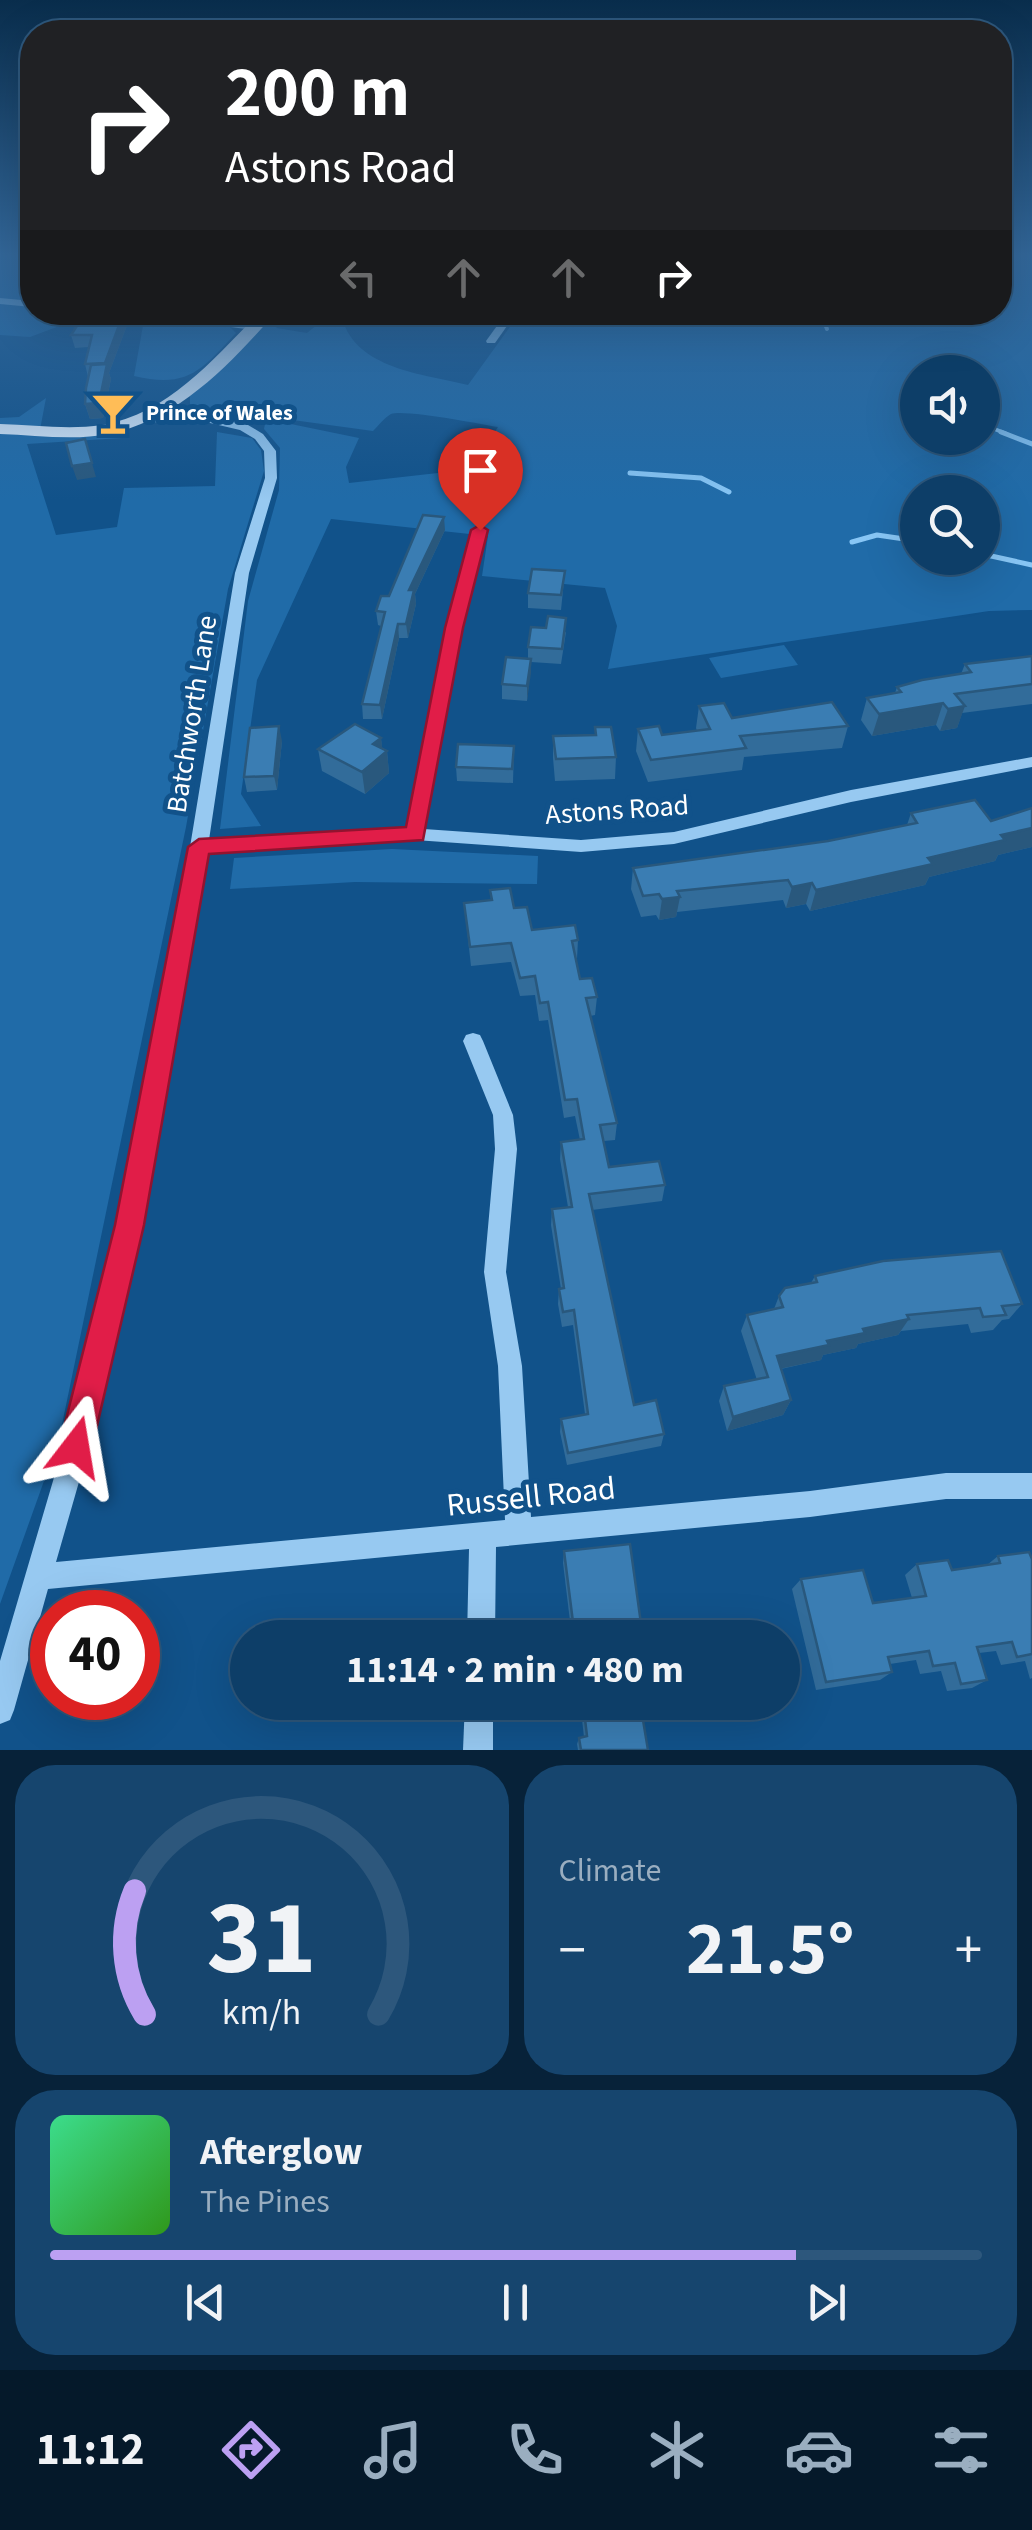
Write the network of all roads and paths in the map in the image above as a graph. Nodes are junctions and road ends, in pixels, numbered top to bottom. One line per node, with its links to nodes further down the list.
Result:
1 (245, 337): 4 (main road)
2 (494, 337): 3 (street)
3 (491, 341)
4 (172, 401): 5 (street, Batchworth Lane); 6 (main road)
5 (198, 418): 6 (street, Batchworth Lane); 11 (street, Batchworth Lane)
6 (137, 419): 7 (main road)
7 (0, 429)
8 (480, 530): 10 (street)
9 (1032, 762): 10 (street, Astons Road)
10 (416, 834): 11 (street, Astons Road)
11 (199, 847): 16 (street, Batchworth Lane)
12 (473, 1042): 14 (street)
13 (1032, 1486): 14 (street, Russell Road)
14 (518, 1533): 15 (street, Russell Road)
15 (483, 1537): 16 (street, Russell Road); 17 (street)
16 (37, 1577): 18 (street, Batchworth Lane)
17 (481, 1620)
18 (0, 1710)
19 (479, 1720): 20 (street)
20 (478, 1750)

